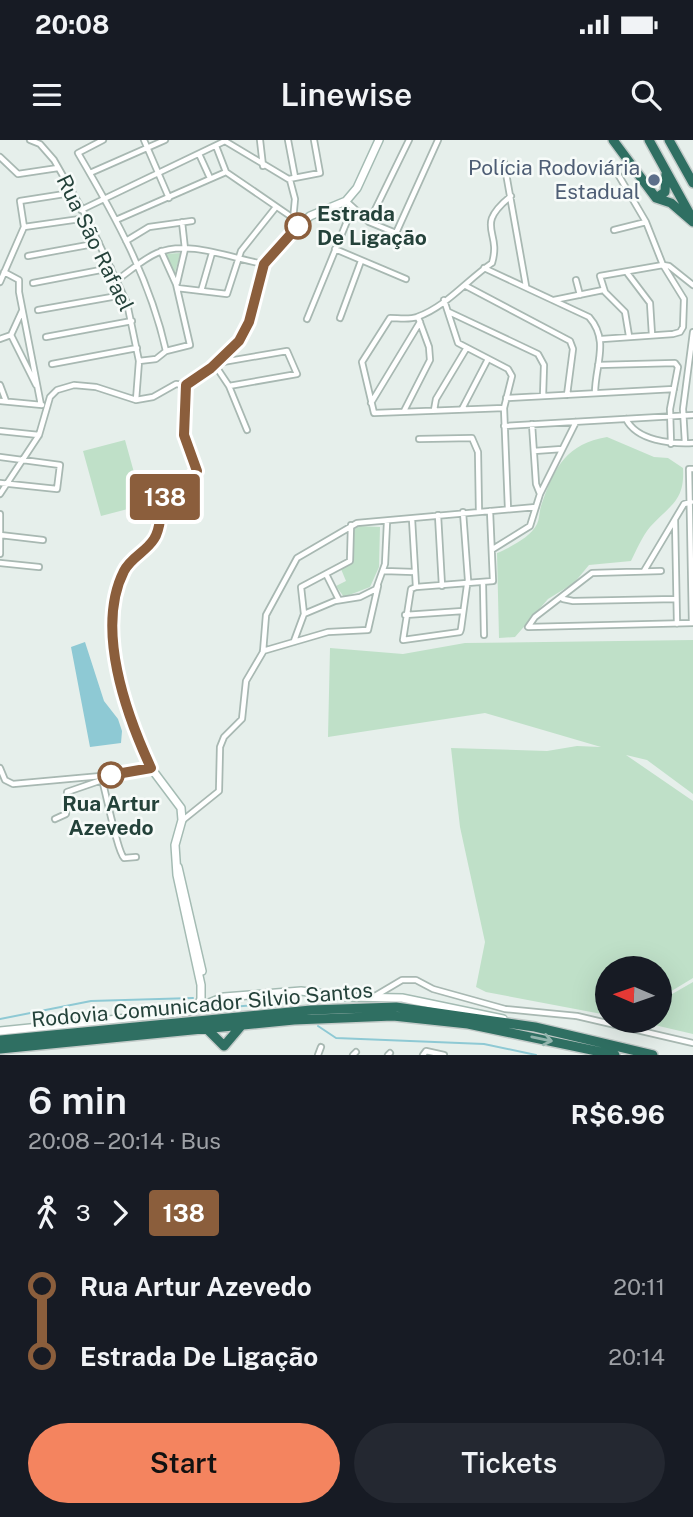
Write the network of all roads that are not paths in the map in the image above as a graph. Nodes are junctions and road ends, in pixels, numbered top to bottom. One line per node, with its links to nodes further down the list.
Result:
1 (30, 140): 22 (street, Rua São Rafael)
2 (103, 140): 26 (street)
3 (144, 140): 16 (street)
4 (165, 140): 16 (street)
5 (260, 140): 21 (street)
6 (288, 140): 29 (street)
7 (314, 140): 29 (street)
8 (379, 140): 38 (main road)
9 (409, 140): 48 (street)
10 (438, 140): 48 (street)
11 (613, 140): 37 (highway)
12 (649, 140): 25 (highway)
13 (669, 140): 19 (highway)
14 (224, 141): 15 (street); 21 (street)
15 (216, 146): 17 (street); 24 (street)
16 (147, 148): 26 (street); 27 (street)
17 (199, 154): 27 (street); 30 (street)
18 (0, 157): 22 (street)
19 (678, 158): 23 (highway); 32 (highway)
20 (505, 162): 34 (street)
21 (263, 167): 31 (street)
22 (58, 168): 33 (street, Rua São Rafael)
23 (693, 171)
24 (226, 172): 30 (street); 39 (street)
25 (666, 172): 37 (highway); 46 (highway)
26 (90, 173): 35 (street)
27 (158, 174): 35 (street); 36 (street)
28 (619, 176): 49 (street)
29 (295, 177): 31 (street)
30 (210, 178): 36 (street)
31 (289, 179): 43 (street)
32 (693, 183)
33 (71, 193): 41 (street, Rua São Rafael); 50 (street)
34 (511, 196): 66 (street); 77 (street)
35 (104, 197): 41 (street); 44 (street)
36 (169, 198): 44 (street)
37 (656, 198): 46 (highway)
38 (346, 201): 40 (street); 52 (main road)
39 (276, 207): 43 (street); 60 (street)
40 (352, 209): 48 (street); 56 (street)
41 (81, 210): 42 (street, Rua São Rafael)
42 (87, 218): 50 (street); 54 (street, Rua São Rafael)
43 (293, 218): 52 (street)
44 (116, 220): 53 (street)
45 (192, 221): 47 (street)
46 (693, 221)
47 (182, 222): 53 (street); 55 (street)
48 (369, 222)
49 (646, 222): 51 (street); 63 (street)
50 (23, 227): 67 (street)
51 (614, 230)
52 (292, 231): 62 (main road)
53 (126, 241): 64 (street)
54 (99, 243): 59 (street); 65 (street, Rua São Rafael)
55 (185, 249): 57 (street); 58 (street); 75 (street)
56 (335, 249): 61 (street); 88 (street)
57 (161, 251): 64 (street); 75 (street)
58 (212, 253): 60 (street); 79 (street)
59 (28, 256)
60 (237, 260): 62 (street); 79 (street)
61 (361, 261): 69 (street); 87 (street)
62 (264, 264): 105 (main road)
63 (663, 265): 68 (street); 74 (street); 93 (street)
64 (138, 266): 70 (street); 101 (street)
65 (111, 268): 70 (street, Rua São Rafael); 73 (street)
66 (485, 268): 76 (street); 77 (street)
67 (4, 272): 72 (street); 84 (street)
68 (628, 274): 78 (street); 93 (street)
69 (406, 278)
70 (117, 280): 80 (street, Rua São Rafael)
71 (576, 280): 81 (street)
72 (0, 282)
73 (33, 283)
74 (693, 285)
75 (177, 286): 79 (street); 101 (street)
76 (466, 286): 82 (street); 115 (street)
77 (526, 287): 83 (street)
78 (603, 290): 81 (street); 94 (street)
79 (201, 291)
80 (123, 295): 85 (street); 90 (street, Rua São Rafael)
81 (580, 295): 83 (street)
82 (444, 300): 86 (street); 89 (street)
83 (553, 300): 97 (street)
84 (23, 310): 92 (street); 110 (street)
85 (38, 310)
86 (449, 312): 100 (street); 116 (street)
87 (340, 318)
88 (307, 319)
89 (419, 320): 120 (street); 120 (street); 125 (street)
90 (132, 321): 95 (street); 99 (street, Rua São Rafael)
91 (693, 331): 98 (street)
92 (11, 335): 96 (street); 110 (street)
93 (652, 335): 94 (street)
94 (629, 336): 97 (street)
95 (46, 337)
96 (0, 339)
97 (602, 339): 106 (street)
98 (693, 341): 111 (street)
99 (137, 348): 103 (street, Rua São Rafael); 104 (street)
100 (466, 349): 102 (street); 124 (street)
101 (166, 351): 103 (street)
102 (488, 359): 117 (street); 123 (street)
103 (139, 361): 118 (street, Rua São Rafael)
104 (52, 364)
105 (216, 364): 108 (main road); 109 (street); 109 (street)
106 (598, 365): 113 (street); 114 (street)
107 (0, 385): 119 (street)
108 (186, 385): 118 (street); 188 (main road)
109 (229, 386): 133 (street)
110 (38, 388): 121 (street)
111 (685, 388): 112 (street); 126 (street)
112 (693, 388)
113 (674, 389): 114 (street); 128 (street)
114 (595, 393): 115 (street)
115 (568, 395): 116 (street)
116 (543, 396): 117 (street)
117 (506, 398): 122 (street)
118 (136, 400): 121 (street)
119 (3, 401): 121 (street)
120 (371, 404): 125 (street)
121 (44, 406): 135 (street)
122 (504, 408): 123 (street); 132 (street)
123 (462, 409): 124 (street)
124 (434, 410): 125 (street)
125 (404, 411)
126 (684, 415): 127 (street); 128 (street); 137 (street)
127 (693, 415)
128 (670, 416): 129 (street); 139 (street)
129 (626, 419): 130 (street); 139 (street)
130 (576, 422): 131 (street); 140 (street)
131 (532, 424): 132 (street); 141 (street)
132 (505, 426): 150 (street)
133 (247, 430)
134 (0, 431): 135 (street)
135 (39, 435): 143 (street)
136 (419, 439): 153 (street)
137 (685, 443): 138 (street); 139 (street)
138 (693, 443)
139 (671, 444)
140 (563, 449): 141 (street); 147 (street)
141 (534, 451): 147 (street)
142 (0, 457): 143 (street)
143 (22, 459): 145 (street); 145 (street)
144 (693, 469): 148 (street)
145 (2, 483): 146 (street)
146 (0, 494)
147 (540, 494): 149 (street)
148 (691, 502): 157 (street); 164 (street)
149 (536, 507): 150 (street); 162 (street)
150 (509, 509): 151 (street)
151 (489, 511): 153 (street); 162 (street)
152 (463, 512): 153 (street); 155 (street); 173 (street)
153 (479, 512)
154 (0, 514): 160 (street)
155 (438, 515): 156 (street); 175 (street)
156 (412, 519): 158 (street); 170 (street)
157 (675, 520): 169 (street); 178 (street)
158 (387, 522): 159 (street); 168 (street)
159 (351, 525): 171 (street); 187 (street)
160 (1, 535): 161 (street); 163 (street)
161 (43, 540)
162 (493, 549): 172 (street)
163 (0, 554)
164 (692, 562): 183 (street)
165 (0, 563): 166 (street)
166 (38, 567)
167 (661, 570): 169 (street)
168 (384, 571): 170 (street); 174 (street)
169 (644, 571): 177 (street)
170 (414, 572): 176 (street)
171 (326, 574): 179 (street); 181 (street)
172 (483, 583): 173 (street); 185 (street)
173 (467, 585): 175 (street); 180 (street)
174 (378, 586): 179 (street); 186 (street)
175 (442, 586): 176 (street)
176 (416, 587): 182 (street)
177 (562, 599): 178 (street); 184 (street)
178 (676, 599): 184 (street)
179 (339, 600): 181 (street)
180 (463, 611): 182 (street); 182 (street)
181 (304, 614): 186 (street)
182 (405, 615)
183 (693, 623): 184 (street)
184 (677, 624)
185 (484, 635)
186 (294, 641): 187 (street)
187 (263, 652): 192 (street)
188 (151, 768): 190 (street); 192 (main road)
189 (1, 772): 190 (street)
190 (101, 778): 191 (street); 193 (street)
191 (55, 819)
192 (182, 820): 194 (main road)
193 (136, 857)
194 (178, 867): 196 (main road); 199 (main road)
195 (396, 983): 197 (street); 198 (street); 205 (street)
196 (224, 997): 197 (main road); 199 (main road)
197 (374, 997): 198 (main road)
198 (402, 998): 201 (main road)
199 (196, 1009): 203 (main road)
200 (241, 1026): 202 (highway, Rodovia Comunicador Silvio Santos); 208 (highway); 212 (highway, Rodovia Comunicador Silvio Santos, one-way to 212)
201 (535, 1027): 204 (highway, Rodovia Comunicador Silvio Santos); 213 (highway, Rodovia Comunicador Silvio Santos)
202 (207, 1029): 207 (highway, Rodovia Comunicador Silvio Santos); 208 (highway)
203 (0, 1031)
204 (0, 1041)
205 (693, 1043)
206 (321, 1047): 209 (street)
207 (0, 1049)
208 (224, 1050)
209 (318, 1055)
210 (423, 1055): 211 (street)
211 (444, 1055)
212 (615, 1055)
213 (653, 1055)

